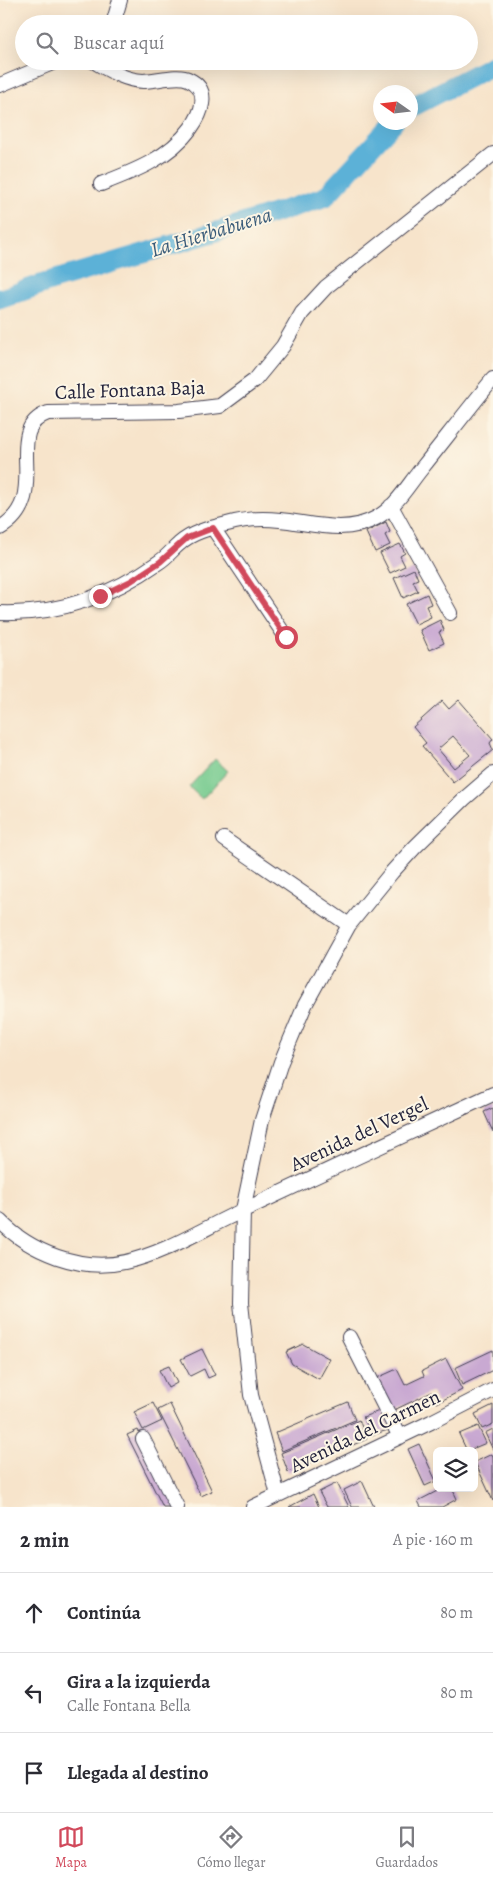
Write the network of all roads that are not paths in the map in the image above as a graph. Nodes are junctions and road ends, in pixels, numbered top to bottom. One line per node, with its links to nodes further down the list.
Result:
1 (120, 0): 2 (street)
2 (117, 15)
3 (36, 70): 5 (street)
4 (109, 70): 7 (street)
5 (0, 85)
6 (493, 154): 10 (street, Calle Fontana Baja)
7 (101, 184)
8 (493, 379): 9 (street)
9 (391, 506): 11 (street); 13 (street)
10 (0, 528)
11 (213, 528): 12 (street); 14 (street)
12 (0, 613)
13 (450, 613)
14 (286, 637)
15 (493, 774): 17 (street)
16 (224, 839): 17 (street)
17 (349, 925): 19 (street)
18 (493, 1094): 19 (street, Avenida del Vergel)
19 (242, 1210): 20 (street, Avenida del Vergel); 25 (street)
20 (0, 1220)
21 (349, 1338): 23 (street)
22 (493, 1390): 23 (street, Avenida del Carmen)
23 (400, 1437): 25 (street, Avenida del Carmen)
24 (144, 1439): 26 (street)
25 (278, 1495): 27 (street, Avenida del Carmen)
26 (177, 1507)
27 (253, 1507)

